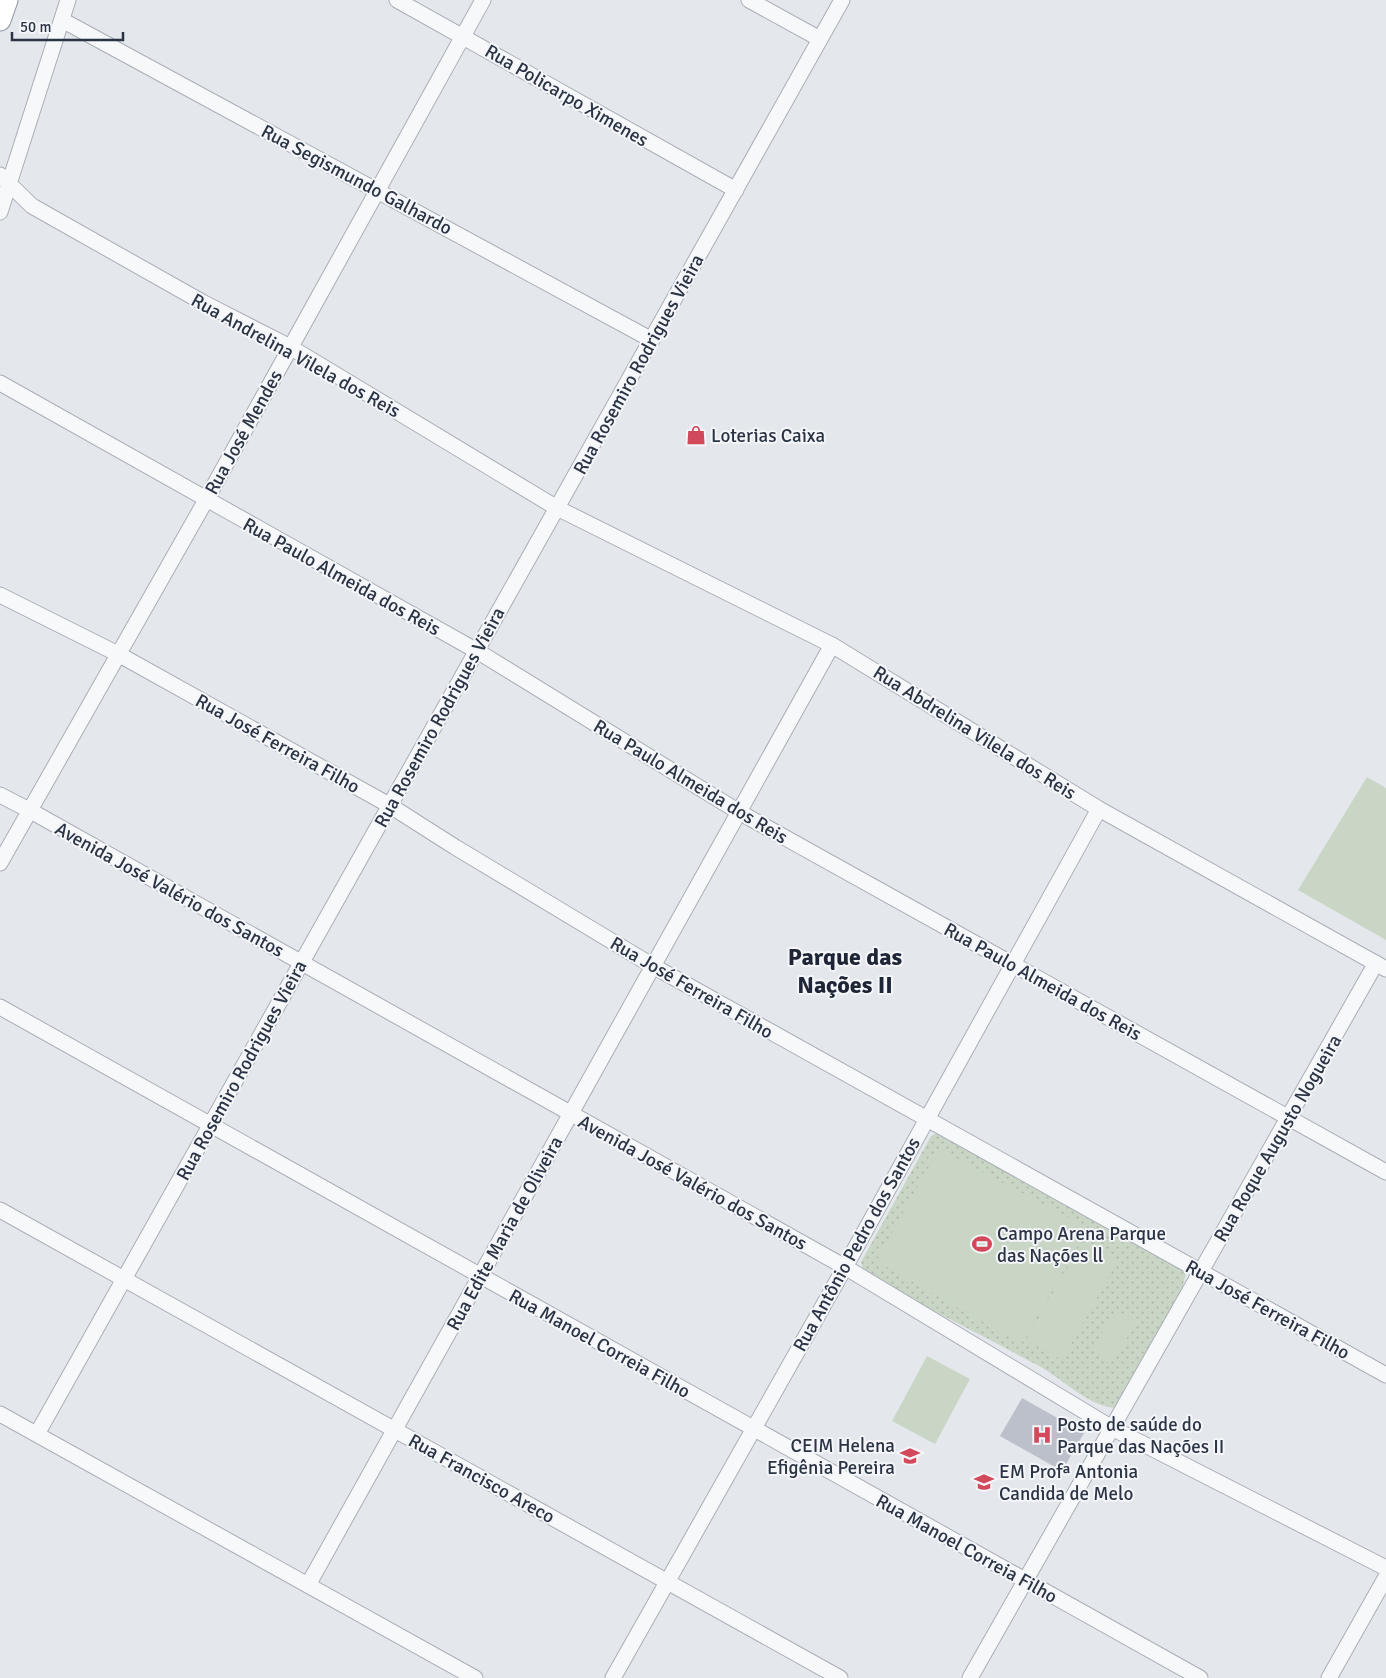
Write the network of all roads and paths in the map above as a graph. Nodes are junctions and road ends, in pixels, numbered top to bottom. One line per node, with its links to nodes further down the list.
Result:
1 (7, 0): 7 (highway)
2 (68, 0): 8 (street)
3 (397, 0): 9 (street, Rua Policarpo Ximenes)
4 (483, 0): 9 (street, Rua José Mendes)
5 (749, 0): 10 (street)
6 (842, 0): 10 (street, Rua Rosemiro Rodrigues Vieira)
7 (0, 20)
8 (62, 20): 11 (street); 12 (street, Rua Segismundo Galhardo)
9 (463, 36): 12 (street, Rua José Mendes); 13 (street, Rua Policarpo Ximenes)
10 (820, 39): 13 (street, Rua Rosemiro Rodrigues Vieira)
11 (5, 179): 14 (street); 15 (street)
12 (377, 190): 16 (street, Rua Segismundo Galhardo); 17 (street, Rua José Mendes)
13 (736, 190): 16 (street, Rua Rosemiro Rodrigues Vieira)
14 (1, 206): 15 (street)
15 (32, 206): 17 (street, Rua Andrelina Vilela dos Reis)
16 (652, 340): 20 (street, Rua Rosemiro Rodrigues Vieira)
17 (290, 347): 19 (street, Rua José Mendes); 20 (street, Rua Andrelina Vilela dos Reis)
18 (0, 383): 19 (street, Rua Paulo Almeida dos Reis)
19 (206, 500): 23 (street, Rua Paulo Almeida dos Reis); 24 (street, Rua José Mendes)
20 (557, 508): 22 (street, Rua Abdrelina Vilela dos Reis); 23 (street, Rua Rosemiro Rodrigues Vieira)
21 (0, 595): 24 (street, Rua José Ferreira Filho)
22 (832, 645): 27 (street, Rua Abdrelina Vilela dos Reis); 29 (street, Rua Edite Maria de Oliveira)
23 (477, 651): 26 (street, Rua Rosemiro Rodrigues Vieira); 29 (street, Rua Paulo Almeida dos Reis)
24 (118, 654): 26 (street, Rua José Ferreira Filho); 28 (street, Rua José Mendes)
25 (0, 795): 28 (street, Avenida José Valério dos Santos)
26 (389, 805): 31 (street, Rua Rosemiro Rodrigues Vieira); 33 (street, Rua José Ferreira Filho)
27 (1099, 809): 32 (street, Rua Antônio Pedro dos Santos); 34 (street, Rua Abdrelina Vilela dos Reis)
28 (29, 810): 30 (street, Rua José Mendes); 31 (street, Avenida José Valério dos Santos)
29 (739, 812): 32 (street, Rua Paulo Almeida dos Reis); 33 (street, Rua Edite Maria de Oliveira)
30 (0, 863)
31 (302, 963): 36 (street, Avenida José Valério dos Santos); 39 (street, Rua Rosemiro Rodrigues Vieira)
32 (1012, 964): 37 (street, Rua Antônio Pedro dos Santos); 38 (street, Rua Paulo Almeida dos Reis)
33 (653, 966): 36 (street, Rua Edite Maria de Oliveira); 37 (street, Rua José Ferreira Filho)
34 (1381, 966): 38 (street, Rua Roque Augusto Nogueira)
35 (0, 1007): 39 (street, Rua Manoel Correia Filho)
36 (571, 1114): 42 (street, Avenida José Valério dos Santos); 44 (street, Rua Edite Maria de Oliveira)
37 (926, 1118): 42 (street, Rua Antônio Pedro dos Santos); 43 (street, Rua José Ferreira Filho)
38 (1288, 1118): 40 (street, Rua Paulo Almeida dos Reis); 43 (street, Rua Roque Augusto Nogueira)
39 (211, 1125): 44 (street, Rua Manoel Correia Filho); 45 (street, Rua Rosemiro Rodrigues Vieira)
40 (1386, 1172)
41 (0, 1210): 45 (street, Rua Francisco Areco)
42 (845, 1267): 48 (street, Rua Antônio Pedro dos Santos); 49 (street, Avenida José Valério dos Santos)
43 (1201, 1272): 46 (street, Rua José Ferreira Filho); 49 (street, Rua Roque Augusto Nogueira)
44 (480, 1276): 48 (street, Rua Manoel Correia Filho); 50 (street, Rua Edite Maria de Oliveira)
45 (124, 1279): 50 (street, Rua Francisco Areco); 51 (street, Rua Rosemiro Rodrigues Vieira)
46 (1386, 1375)
47 (0, 1414): 51 (street)
48 (753, 1428): 54 (street, Rua Manoel Correia Filho); 55 (street, Rua Antônio Pedro dos Santos)
49 (1112, 1428): 52 (street, Avenida José Valério dos Santos); 54 (street, Rua Roque Augusto Nogueira)
50 (394, 1429): 55 (street, Rua Francisco Areco); 56 (street, Rua Edite Maria de Oliveira)
51 (37, 1434): 56 (street)
52 (1386, 1568)
53 (1386, 1577): 62 (street)
54 (1025, 1580): 60 (street, Rua Roque Augusto Nogueira); 61 (street, Rua Manoel Correia Filho)
55 (667, 1582): 58 (street, Rua Antônio Pedro dos Santos); 59 (street, Rua Francisco Areco)
56 (308, 1585): 57 (street)
57 (475, 1678)
58 (613, 1678)
59 (840, 1678)
60 (970, 1678)
61 (1200, 1678)
62 (1329, 1678)

